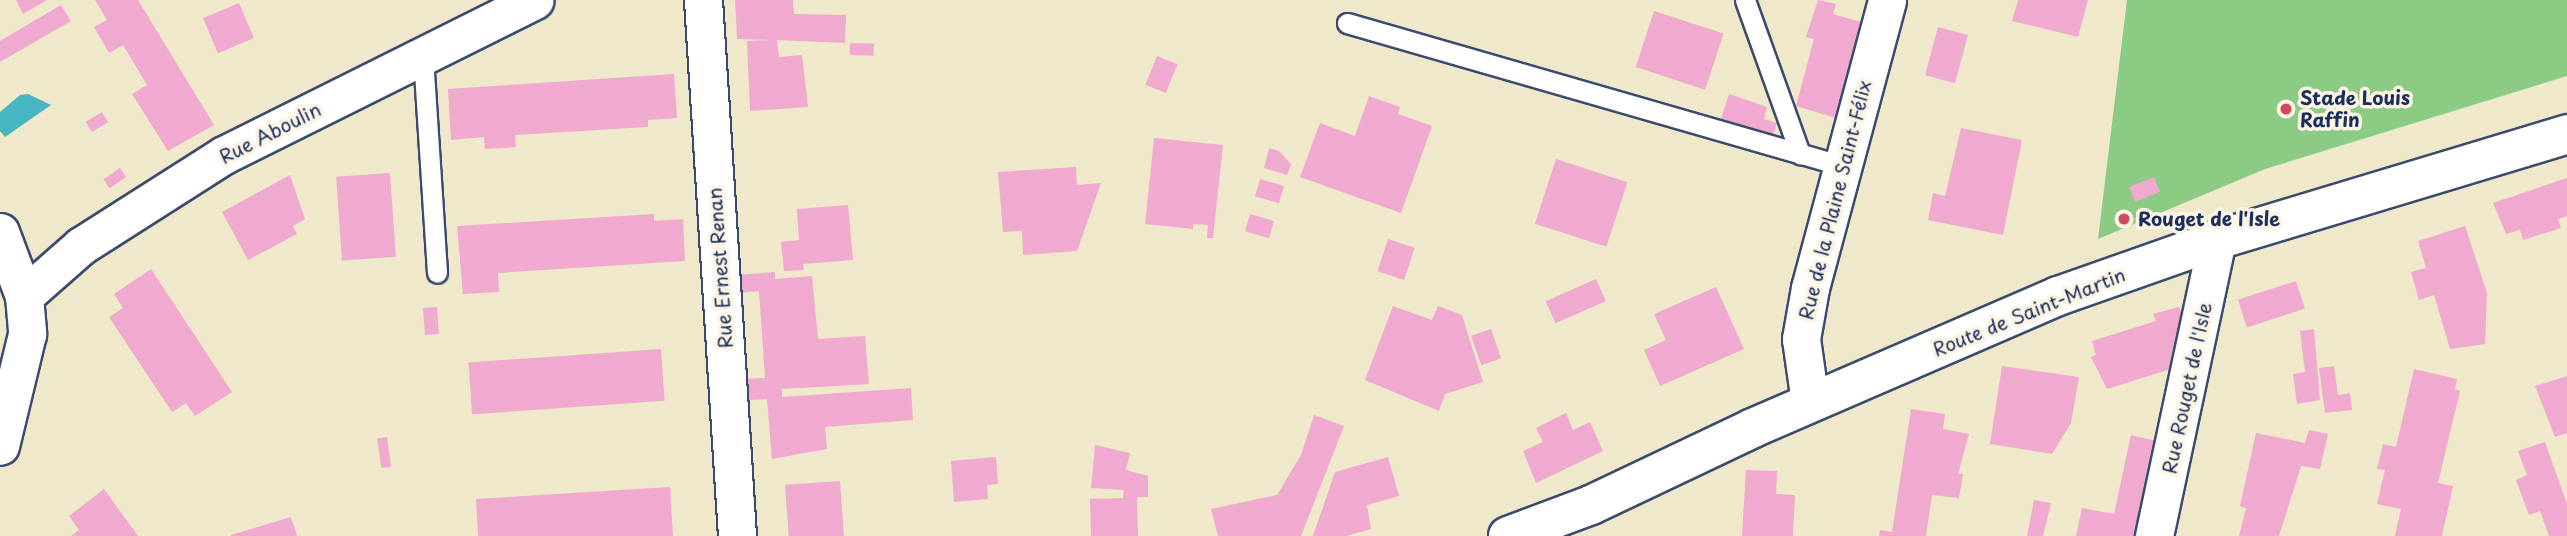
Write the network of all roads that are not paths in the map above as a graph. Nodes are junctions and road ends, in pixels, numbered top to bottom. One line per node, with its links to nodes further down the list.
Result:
1 (535, 0): 6 (street, Rue Aboulin)
2 (703, 0): 16 (street, Rue Ernest Renan)
3 (1745, 0): 8 (lane)
4 (1887, 0): 9 (street, Rue de la Plaine Saint-Félix)
5 (1347, 23): 8 (lane)
6 (423, 56): 12 (lane); 13 (street, Rue Aboulin)
7 (2567, 134): 11 (main road, Route de Saint-Martin)
8 (1800, 154): 9 (lane)
9 (1843, 166): 14 (street, Rue de la Plaine Saint-Félix)
10 (0, 232): 13 (street)
11 (2217, 240): 14 (main road, Route de Saint-Martin); 18 (street, Rue Rouget de l'Isle)
12 (437, 273)
13 (24, 296): 15 (street)
14 (1810, 402): 17 (main road, Route de Saint-Martin)
15 (0, 446)
16 (737, 536)
17 (1508, 536)
18 (2154, 536)

